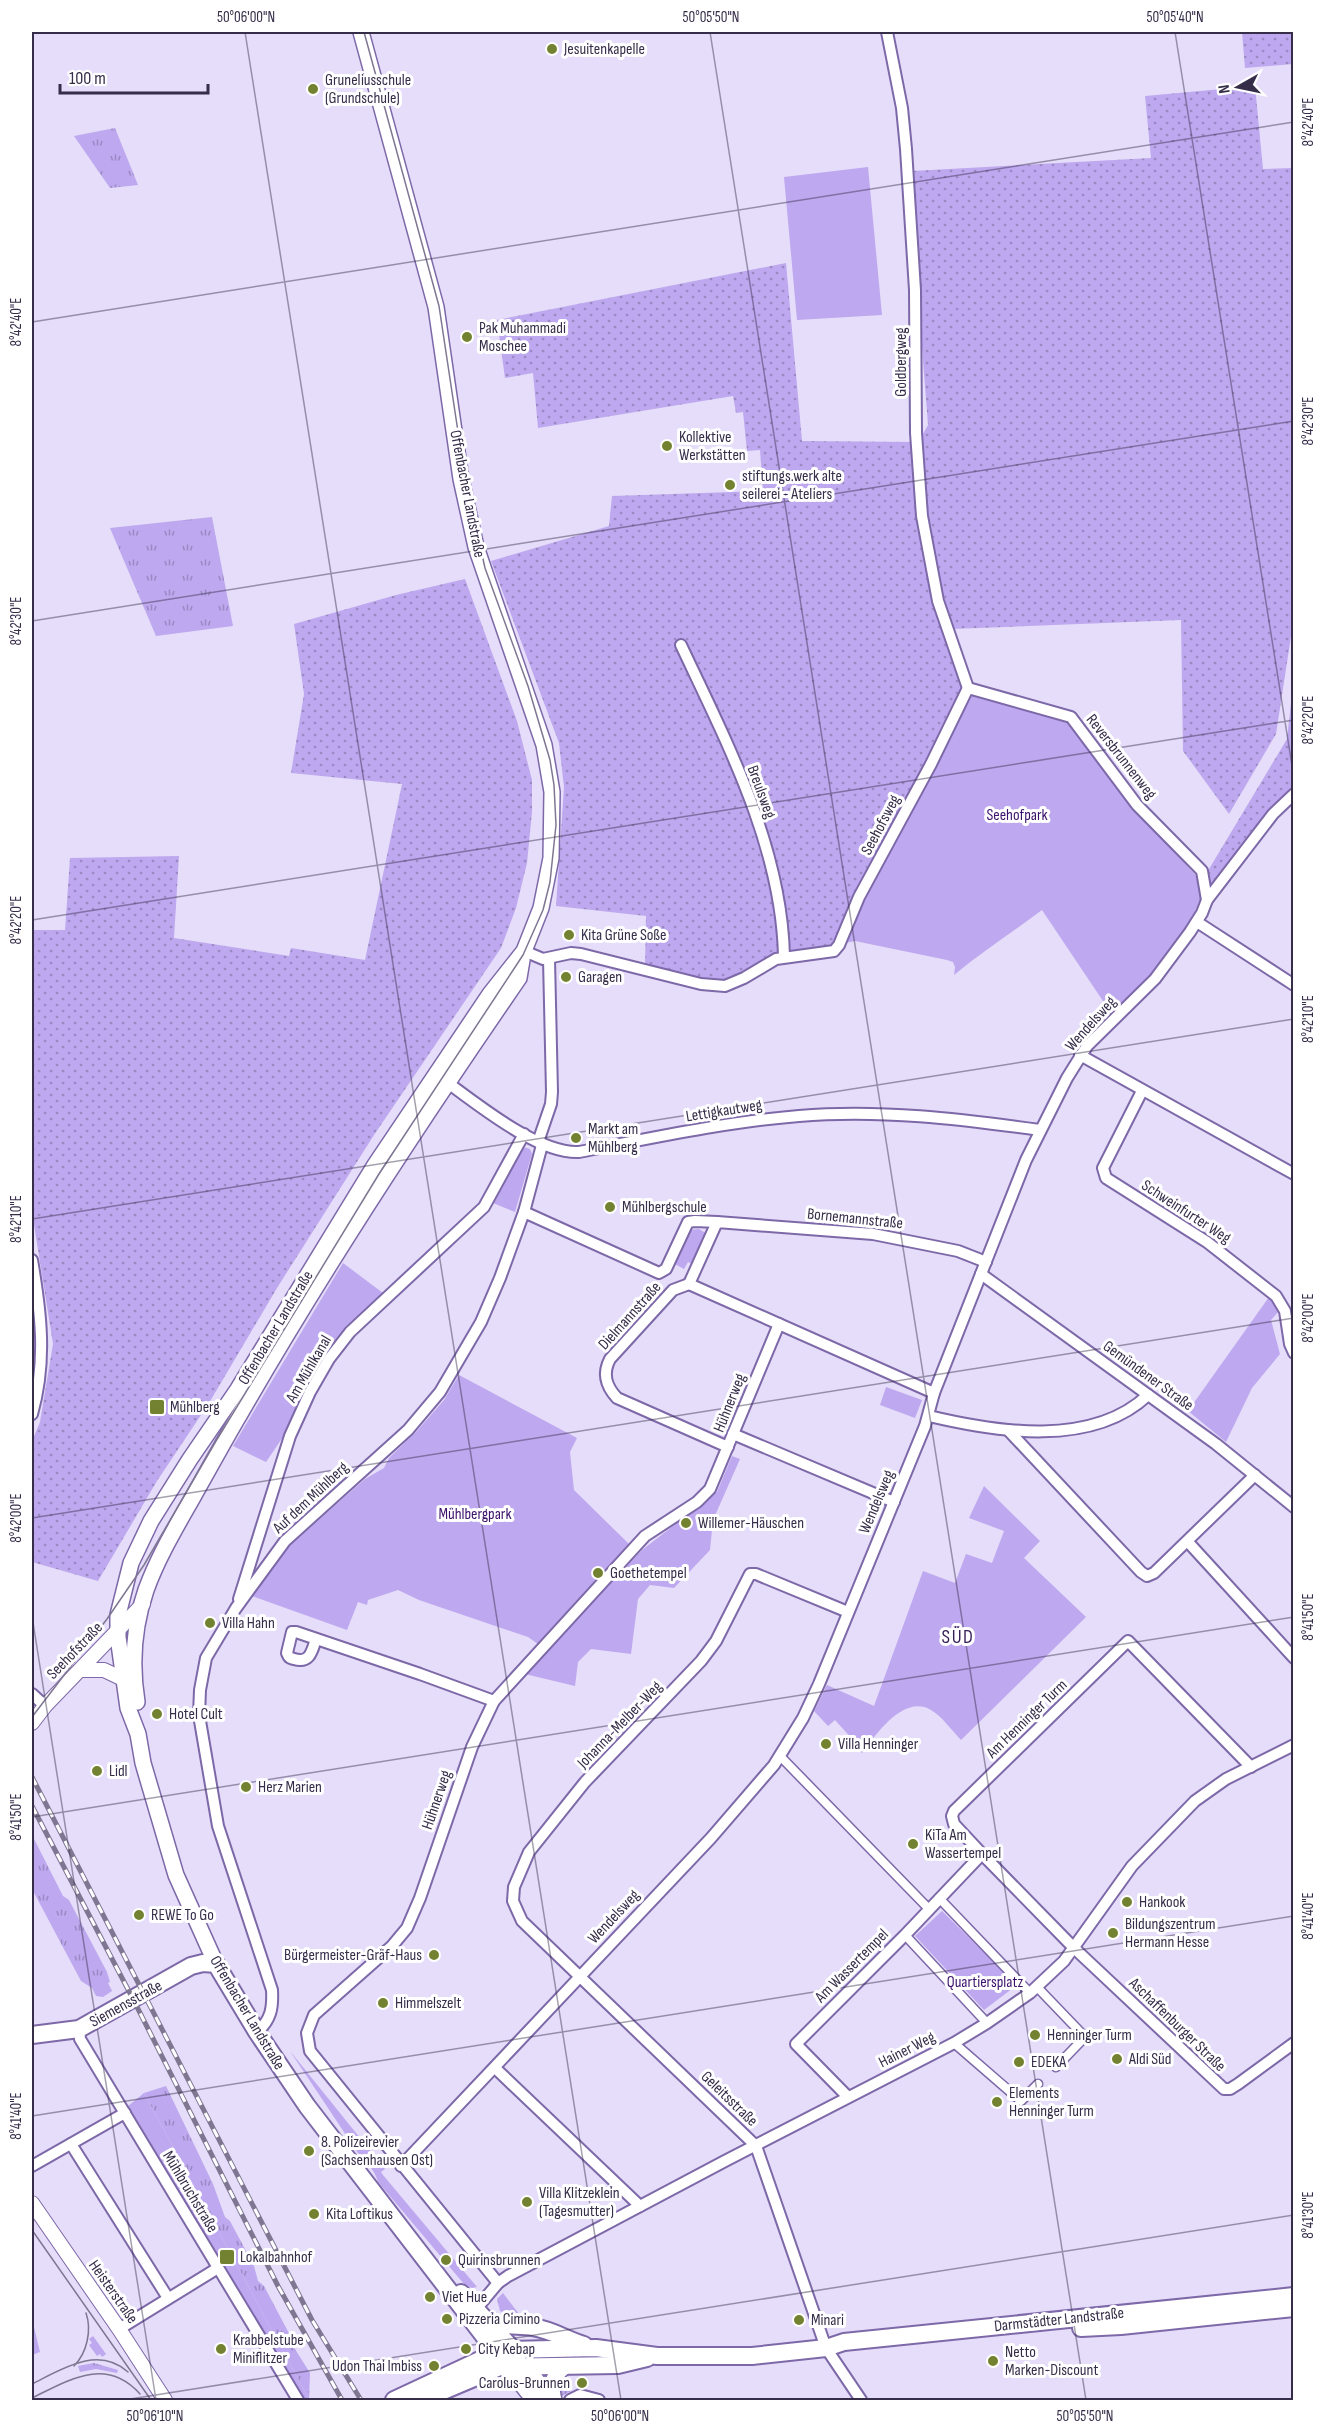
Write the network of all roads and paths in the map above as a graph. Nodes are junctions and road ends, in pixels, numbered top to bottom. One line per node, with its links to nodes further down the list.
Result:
1 (361, 32): 8 (main road, Offenbacher Landstraße)
2 (887, 32): 4 (street, Goldbergweg)
3 (681, 645): 9 (street, Breulsweg)
4 (968, 688): 6 (street, Reversbrunnenweg); 9 (street, Seehofsweg)
5 (1293, 794): 6 (street, Wendelsweg)
6 (1207, 900): 7 (street, Wendelsweg)
7 (1197, 922): 11 (street); 12 (street, Wendelsweg)
8 (524, 951): 10 (street); 13 (main road, Offenbacher Landstraße)
9 (784, 957): 10 (street)
10 (549, 959): 17 (street, Auf dem Mühlberg)
11 (1293, 984)
12 (1080, 1055): 14 (street); 15 (street, Wendelsweg)
13 (441, 1078): 16 (street, Lettigkautweg); 33 (main road, Offenbacher Landstraße); 35 (main road, Offenbacher Landstraße)
14 (1142, 1091): 18 (street); 26 (street, Schweinfurter Weg)
15 (1040, 1130): 17 (street, Lettigkautweg); 22 (street, Wendelsweg)
16 (524, 1134): 17 (street, Lettigkautweg); 41 (street, Am Mühlkanal)
17 (540, 1144): 19 (street, Auf dem Mühlberg)
18 (1293, 1174)
19 (524, 1212): 20 (street, Bornemannstraße); 41 (street, Auf dem Mühlberg)
20 (717, 1222): 22 (street, Bornemannstraße); 24 (street)
21 (32, 1260): 29 (street)
22 (986, 1262): 23 (street, Wendelsweg)
23 (981, 1274): 27 (street, Wendelsweg); 28 (street, Gemündener Straße)
24 (690, 1284): 25 (street); 34 (street, Dielmannstraße)
25 (778, 1324): 27 (street); 32 (street, Hühnerweg)
26 (1293, 1353)
27 (934, 1393): 30 (street, Wendelsweg)
28 (1148, 1395): 31 (street); 36 (street, Gemündener Straße)
29 (32, 1414)
30 (929, 1416): 31 (street); 37 (street, Wendelsweg)
31 (1008, 1430): 39 (street)
32 (733, 1434): 34 (street, Hühnerweg); 37 (street)
33 (205, 1439): 35 (main road); 43 (main road, Offenbacher Landstraße)
34 (728, 1447): 49 (street, Hühnerweg)
35 (220, 1449): 40 (main road, Offenbacher Landstraße)
36 (1255, 1475): 38 (street, Gemündener Straße); 39 (street)
37 (894, 1502): 42 (street, Wendelsweg)
38 (1293, 1507)
39 (1188, 1542): 45 (street)
40 (142, 1604): 43 (street, Seehofstraße); 52 (main road, Offenbacher Landstraße)
41 (236, 1608): 68 (street, Auf dem Mühlberg)
42 (848, 1612): 54 (street, Wendelsweg); 64 (street, Johanna-Melber-Weg)
43 (118, 1630): 46 (street, Seehofstraße); 47 (main road, Offenbacher Landstraße)
44 (316, 1639): 49 (street)
45 (1293, 1658)
46 (81, 1670): 47 (street); 50 (street, Seehofstraße)
47 (123, 1679): 52 (main road, Offenbacher Landstraße)
48 (32, 1694): 50 (street)
49 (494, 1701): 80 (street, Hühnerweg)
50 (45, 1706): 51 (street, Seehofstraße)
51 (32, 1723)
52 (138, 1734): 59 (main road, Offenbacher Landstraße)
53 (1293, 1745): 55 (street, Hainer Weg)
54 (780, 1756): 58 (street); 64 (street, Wendelsweg)
55 (1251, 1767): 56 (street, Am Henninger Turm); 61 (street, Hainer Weg)
56 (982, 1854): 57 (street, Am Wassertempel); 61 (street, Am Henninger Turm)
57 (939, 1898): 58 (street, Am Wassertempel); 65 (street)
58 (929, 1909): 60 (street, Am Wassertempel)
59 (202, 1935): 62 (main road, Offenbacher Landstraße); 63 (main road)
60 (905, 1935): 66 (street); 75 (street, Am Wassertempel)
61 (1074, 1948): 65 (street, Hainer Weg); 71 (street, Aschaffenburger Straße)
62 (216, 1964): 63 (main road, Siemensstraße); 68 (main road, Offenbacher Landstraße)
63 (191, 1966): 67 (main road, Siemensstraße)
64 (579, 1976): 73 (street, Wendelsweg); 78 (street, Geleitsstraße)
65 (1033, 1990): 66 (street, Hainer Weg); 72 (street)
66 (987, 2023): 70 (street, Hainer Weg)
67 (79, 2029): 69 (main road, Siemensstraße); 76 (street, Mühlbruchstraße)
68 (257, 2032): 83 (main road, Offenbacher Landstraße)
69 (32, 2035)
70 (954, 2043): 74 (street); 75 (street, Hainer Weg)
71 (1293, 2043)
72 (1056, 2067)
73 (495, 2068): 80 (street, Wendelsweg); 82 (street)
74 (1038, 2084)
75 (848, 2097): 78 (street, Hainer Weg)
76 (125, 2113): 77 (street); 84 (street, Mühlbruchstraße)
77 (71, 2144): 79 (street); 87 (street)
78 (756, 2146): 82 (street, Hainer Weg); 93 (street, Geleitsstraße)
79 (32, 2166)
80 (401, 2166): 85 (street, Hühnerweg)
81 (32, 2203): 91 (street, Heisterstraße)
82 (640, 2206): 85 (street, Hainer Weg)
83 (423, 2257): 88 (main road, Offenbacher Landstraße); 95 (main road, Offenbacher Landstraße)
84 (218, 2268): 87 (street); 101 (street, Mühlbruchstraße)
85 (498, 2283): 88 (street, Hainer Weg)
86 (1293, 2296): 93 (main road, Darmstädter Landstraße)
87 (168, 2298): 91 (street)
88 (477, 2308): 90 (main road, Offenbacher Landstraße)
89 (1293, 2308): 93 (main road, Darmstädter Landstraße)
90 (490, 2322): 92 (main road); 94 (main road, Offenbacher Landstraße)
91 (119, 2329): 100 (street, Heisterstraße)
92 (596, 2348): 94 (main road, Darmstädter Landstraße); 96 (main road, Darmstädter Landstraße)
93 (826, 2348): 96 (main road, Darmstädter Landstraße); 108 (street, Geleitsstraße)
94 (514, 2350): 95 (main road, Darmstädter Landstraße); 97 (main road); 98 (main road, Offenbacher Landstraße)
95 (497, 2352): 97 (main road, Offenbacher Landstraße); 102 (main road, Darmstädter Landstraße)
96 (657, 2356): 99 (main road, Darmstädter Landstraße)
97 (507, 2366): 98 (main road, Darmstädter Landstraße); 103 (main road, Darmstädter Landstraße); 104 (main road)
98 (526, 2366): 99 (main road, Darmstädter Landstraße); 105 (main road)
99 (564, 2367): 105 (main road)
100 (165, 2400)
101 (298, 2400)
102 (394, 2400)
103 (423, 2400)
104 (534, 2400)
105 (553, 2400)
106 (570, 2400): 107 (street)
107 (599, 2400)
108 (861, 2400)

